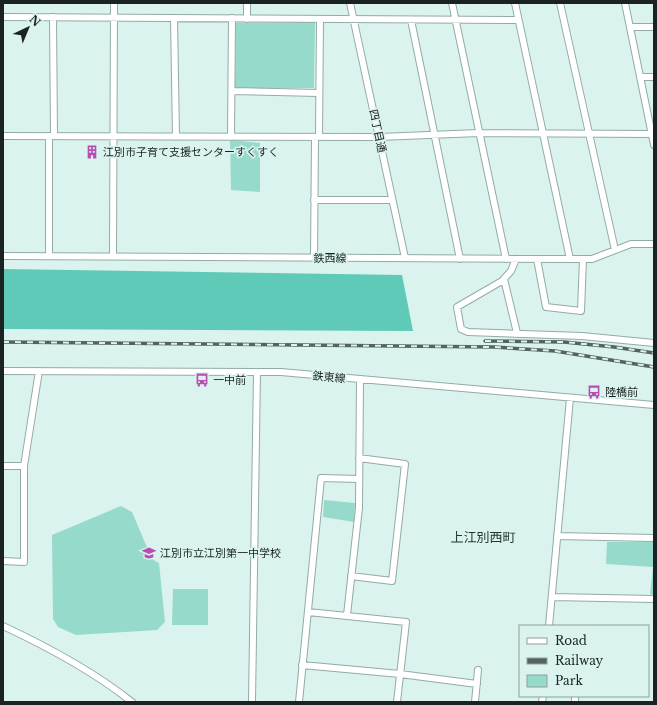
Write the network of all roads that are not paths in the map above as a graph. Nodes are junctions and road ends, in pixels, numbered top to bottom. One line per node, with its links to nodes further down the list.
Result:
1 (114, 3): 10 (street)
2 (247, 3): 13 (street)
3 (350, 3): 15 (street, 四丁目通)
4 (452, 3): 17 (street)
5 (515, 3): 18 (street)
6 (560, 3): 28 (street)
7 (625, 3): 19 (street)
8 (3, 17): 9 (street)
9 (53, 17): 10 (street); 31 (street)
10 (114, 18): 11 (street); 32 (street)
11 (174, 18): 12 (street); 33 (street)
12 (232, 18): 13 (street); 23 (street)
13 (247, 18): 14 (street)
14 (320, 19): 15 (street); 24 (street)
15 (354, 19): 16 (street); 36 (street, 四丁目通)
16 (411, 20): 17 (street); 27 (street)
17 (456, 20): 18 (street); 25 (street)
18 (518, 20): 26 (street)
19 (630, 27): 20 (street); 21 (street)
20 (654, 27)
21 (640, 77): 22 (street); 29 (street)
22 (654, 77)
23 (232, 91): 24 (street); 34 (street)
24 (319, 93): 35 (street)
25 (479, 133): 26 (street); 27 (street); 48 (street)
26 (542, 133): 28 (street); 51 (street)
27 (435, 134): 36 (street); 47 (street)
28 (589, 134): 29 (street); 41 (street)
29 (653, 134): 37 (street)
30 (3, 136): 31 (street)
31 (51, 136): 32 (street); 43 (street)
32 (114, 136): 33 (street); 44 (street)
33 (176, 137): 34 (street)
34 (231, 137): 35 (street)
35 (317, 137): 36 (street); 38 (street)
36 (379, 137): 39 (street, 四丁目通)
37 (654, 145)
38 (314, 200): 39 (street); 45 (street)
39 (392, 200): 46 (street, 四丁目通)
40 (654, 244): 41 (street, 鉄西線)
41 (615, 250): 52 (street, 鉄西線)
42 (3, 256): 43 (street, 鉄西線)
43 (49, 256): 44 (street, 鉄西線)
44 (113, 256): 45 (street, 鉄西線)
45 (314, 258): 46 (street, 鉄西線)
46 (405, 258): 47 (street, 鉄西線)
47 (460, 259): 48 (street, 鉄西線)
48 (506, 259): 49 (street, 鉄西線)
49 (516, 259): 50 (street, 鉄西線); 53 (street)
50 (537, 259): 51 (street, 鉄西線); 52 (street)
51 (570, 259): 52 (street, 鉄西線)
52 (583, 259)
53 (504, 279): 54 (street); 54 (street)
54 (517, 333): 55 (street)
55 (654, 343)
56 (3, 371): 57 (street, 鉄東線)
57 (39, 371): 58 (street, 鉄東線); 64 (street)
58 (257, 372): 59 (street, 鉄東線); 81 (street)
59 (360, 379): 60 (street, 鉄東線); 62 (street)
60 (570, 398): 61 (street, 鉄東線); 66 (street)
61 (654, 405)
62 (359, 458): 65 (street); 69 (street)
63 (3, 466): 64 (street)
64 (24, 466): 68 (street)
65 (359, 479): 69 (street); 72 (street)
66 (557, 536): 67 (street); 70 (street)
67 (654, 538)
68 (3, 561)
69 (351, 576): 73 (street)
70 (552, 597): 71 (street); 74 (street)
71 (654, 599)
72 (308, 612): 73 (street); 76 (street)
73 (347, 615): 78 (street)
74 (549, 625)
75 (3, 626): 80 (street)
76 (302, 665): 78 (street); 82 (street)
77 (478, 670): 79 (street)
78 (400, 674): 79 (street); 83 (street)
79 (477, 684): 84 (street)
80 (132, 702)
81 (252, 702)
82 (299, 702)
83 (397, 702)
84 (475, 702)

